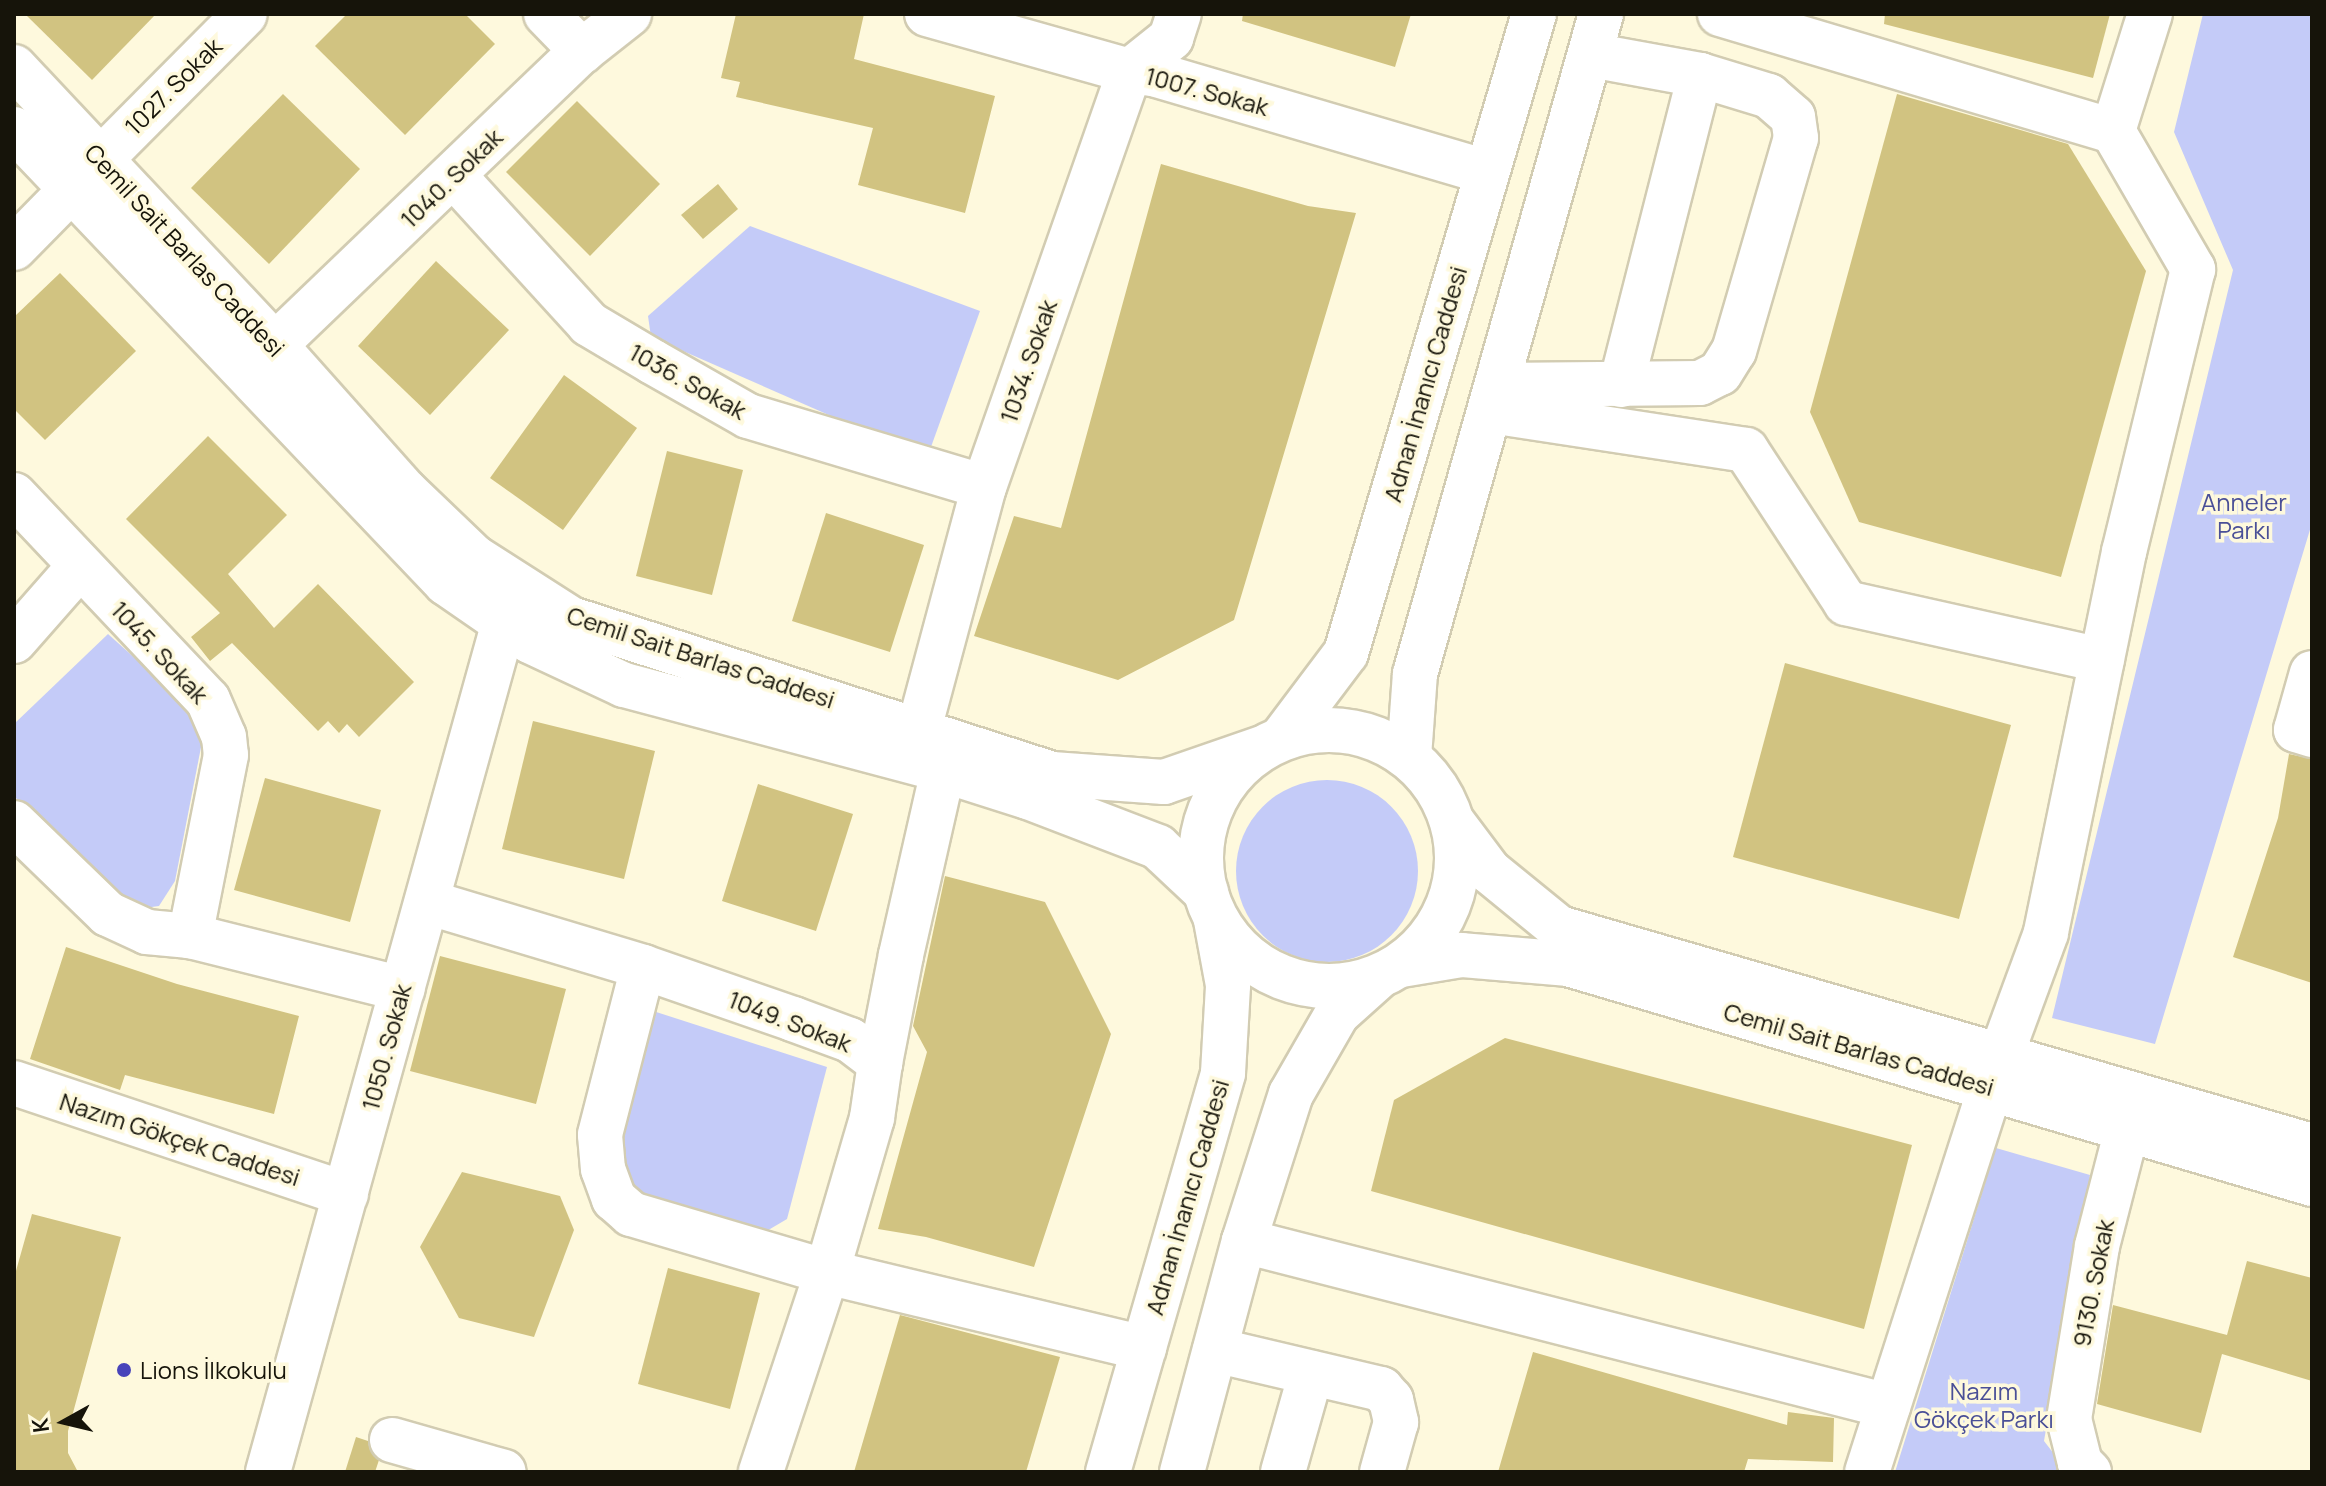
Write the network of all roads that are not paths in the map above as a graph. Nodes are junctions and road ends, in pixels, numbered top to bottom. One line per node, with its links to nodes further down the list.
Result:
1 (245, 14): 17 (street, 1027. Sokak)
2 (546, 14): 10 (street)
3 (629, 14): 10 (street, 1040. Sokak)
4 (927, 14): 13 (street, 1007. Sokak)
5 (1179, 14): 13 (street)
6 (1534, 14): 18 (street, Adnan İnanıcı Caddesi)
7 (1601, 14): 11 (street)
8 (1720, 14): 16 (street)
9 (2150, 14): 16 (street)
10 (582, 51): 19 (street, 1040. Sokak)
11 (1590, 55): 14 (street); 24 (street)
12 (14, 67): 17 (street, Cemil Sait Barlas Caddesi)
13 (1130, 71): 18 (street, 1007. Sokak); 25 (street, 1034. Sokak)
14 (1700, 75): 23 (street); 23 (street)
15 (14, 129): 20 (street, Cemil Sait Barlas Caddesi)
16 (2113, 131): 30 (street)
17 (101, 159): 22 (street, Cemil Sait Barlas Caddesi)
18 (1487, 172): 34 (street, Adnan İnanıcı Caddesi)
19 (454, 176): 22 (street, 1040. Sokak); 25 (street, 1036. Sokak)
20 (71, 190): 21 (street); 28 (street, Cemil Sait Barlas Caddesi)
21 (14, 248)
22 (275, 345): 32 (street, Cemil Sait Barlas Caddesi)
23 (1621, 385): 24 (street)
24 (1495, 398): 30 (street); 35 (street)
25 (984, 487): 32 (street, 1034. Sokak)
26 (14, 495): 27 (street, 1045. Sokak)
27 (80, 566): 29 (street); 41 (street, 1045. Sokak)
28 (504, 622): 36 (street, Cemil Sait Barlas Caddesi); 39 (street, 1050. Sokak)
29 (14, 641)
30 (2102, 660): 46 (street)
31 (2312, 673): 33 (street)
32 (919, 729): 34 (street, Cemil Sait Barlas Caddesi)
33 (2312, 735)
34 (1272, 743): 35 (street); 40 (street)
35 (1409, 757): 38 (street)
36 (943, 770): 40 (street, Cemil Sait Barlas Caddesi); 45 (street)
37 (14, 823): 41 (street)
38 (1453, 823): 43 (street); 46 (street, Cemil Sait Barlas Caddesi)
39 (427, 902): 42 (street, 1049. Sokak); 44 (street, 1050. Sokak)
40 (1211, 905): 43 (street); 54 (street, Adnan İnanıcı Caddesi)
41 (190, 936): 44 (street)
42 (643, 967): 45 (street, 1049. Sokak); 53 (street)
43 (1389, 971): 46 (street, Cemil Sait Barlas Caddesi); 52 (street)
44 (402, 989): 51 (street, 1050. Sokak)
45 (880, 1063): 53 (street, 1049. Sokak)
46 (1995, 1073): 48 (street, Cemil Sait Barlas Caddesi); 57 (street)
47 (14, 1083): 51 (street, Nazım Gökçek Caddesi)
48 (2132, 1110): 49 (street, Cemil Sait Barlas Caddesi); 50 (street, Cemil Sait Barlas Caddesi); 67 (street, 9130. Sokak)
49 (2312, 1146)
50 (2312, 1184)
51 (346, 1194): 59 (street, 1050. Sokak)
52 (1244, 1241): 55 (street); 57 (street)
53 (827, 1272): 54 (street); 61 (street, 1049. Sokak)
54 (1144, 1348): 62 (street, Adnan İnanıcı Caddesi)
55 (1215, 1350): 56 (street); 63 (street)
56 (1311, 1373): 64 (street); 65 (street)
57 (1888, 1406): 66 (street)
58 (392, 1440): 60 (street)
59 (268, 1472)
60 (504, 1472)
61 (761, 1472)
62 (1108, 1472)
63 (1182, 1472)
64 (1283, 1472)
65 (1382, 1472)
66 (1867, 1472)
67 (2089, 1472)

